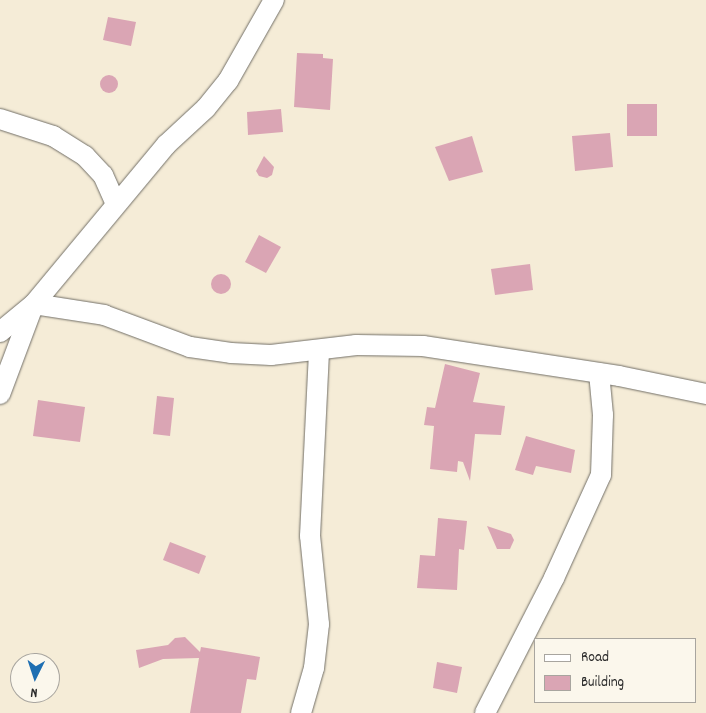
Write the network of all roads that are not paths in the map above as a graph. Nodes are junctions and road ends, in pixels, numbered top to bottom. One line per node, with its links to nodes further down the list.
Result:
1 (274, 0): 3 (street)
2 (0, 119): 3 (street)
3 (116, 204): 4 (street)
4 (34, 304): 5 (street); 6 (street); 8 (street)
5 (0, 332)
6 (319, 352): 7 (street); 10 (street)
7 (599, 373): 9 (street); 11 (street)
8 (0, 394)
9 (706, 394)
10 (301, 713)
11 (485, 713)

